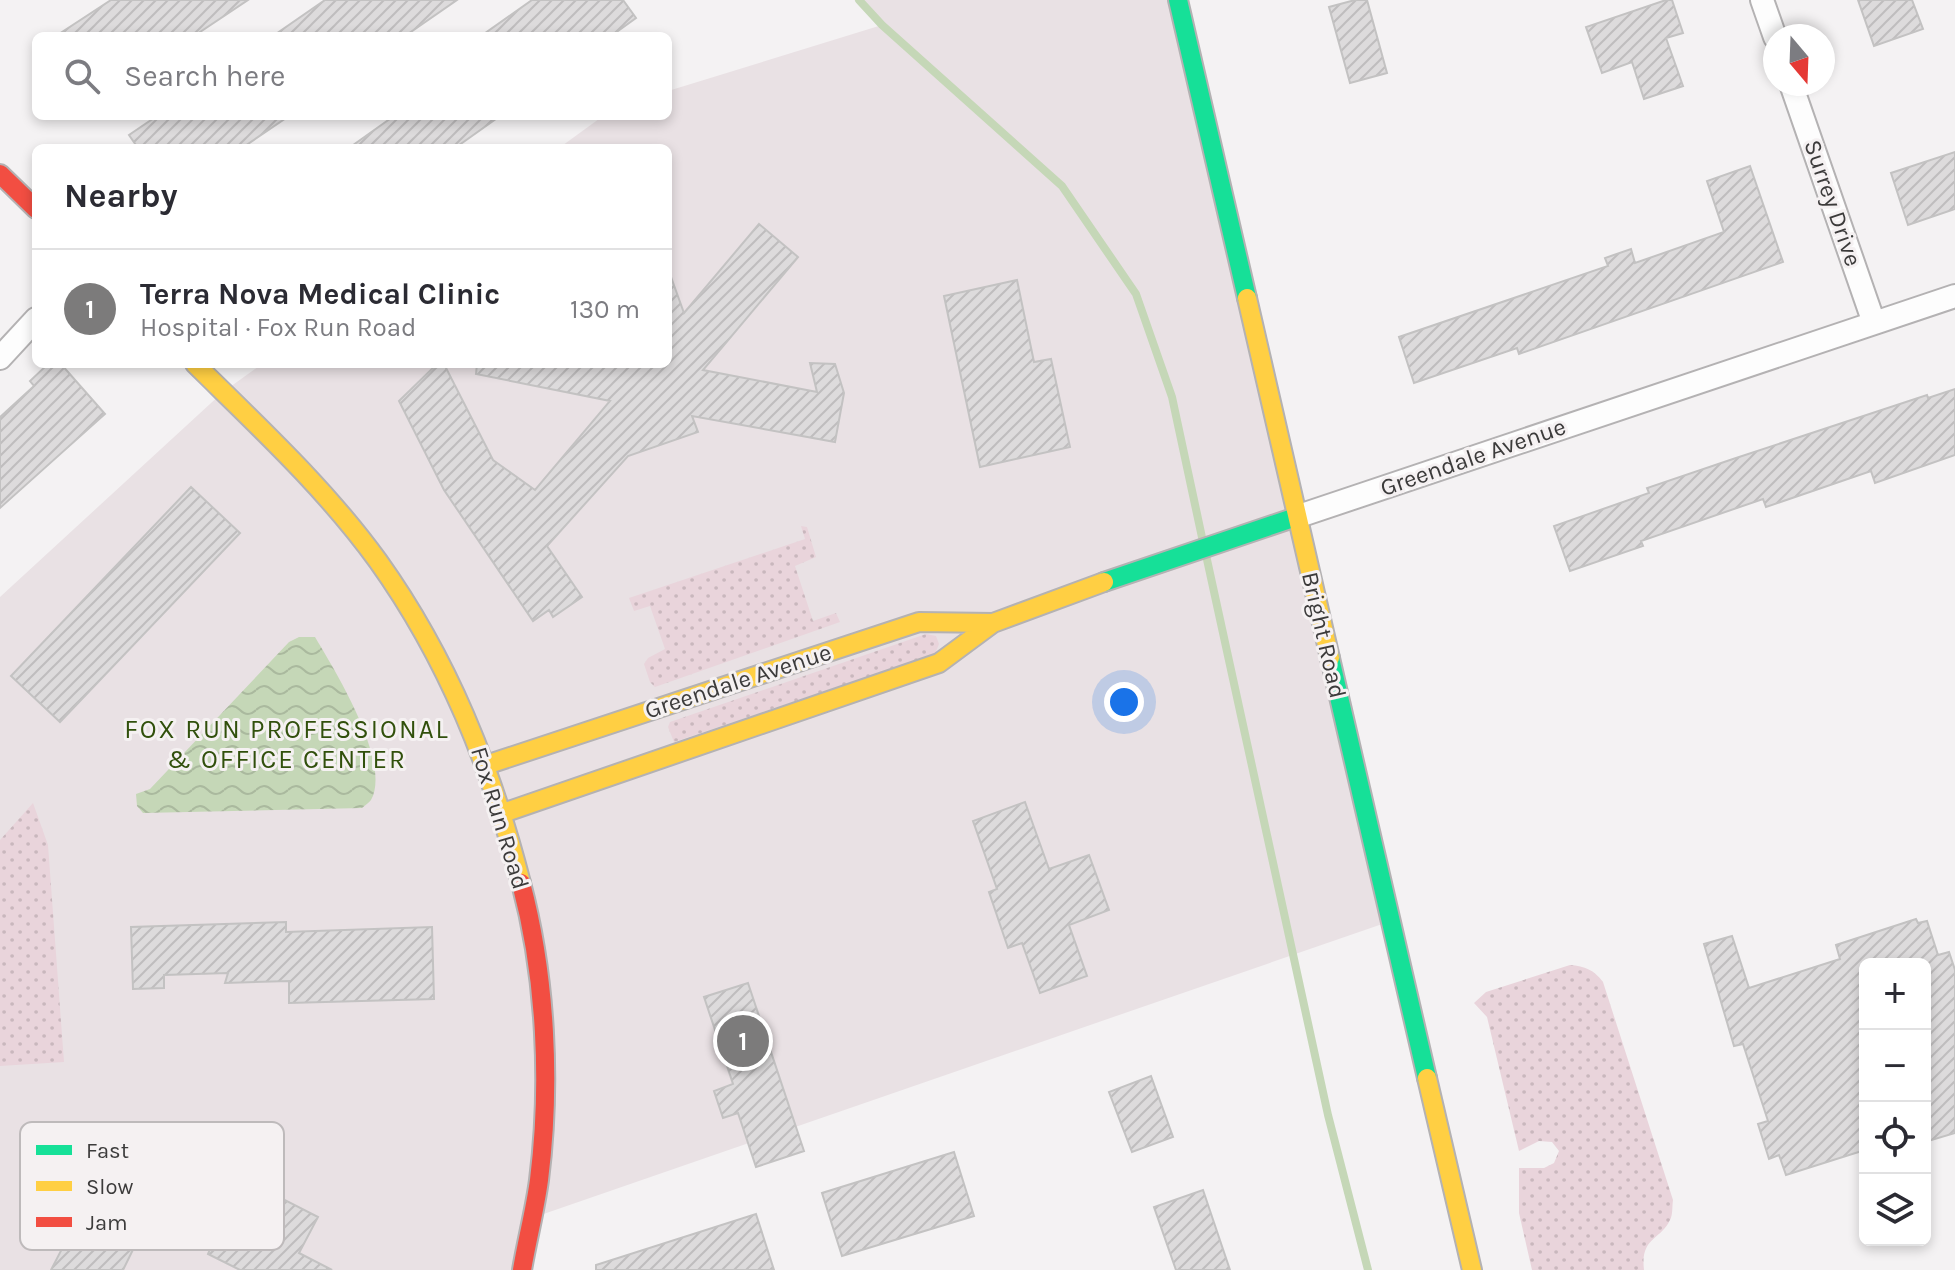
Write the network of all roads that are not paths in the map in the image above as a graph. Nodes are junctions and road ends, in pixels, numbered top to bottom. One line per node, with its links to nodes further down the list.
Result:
1 (1178, 0): 12 (street, Bright Road)
2 (1762, 0): 3 (street)
3 (1770, 24)
4 (1795, 96): 9 (street, Surrey Drive)
5 (0, 174): 6 (street)
6 (32, 205)
7 (1955, 296): 9 (street, Greendale Avenue)
8 (32, 323): 10 (street)
9 (1874, 323): 12 (street, Greendale Avenue)
10 (0, 358)
11 (199, 368): 14 (street, Fox Run Road)
12 (1296, 517): 13 (street, Greendale Avenue); 17 (street, Bright Road)
13 (993, 623): 14 (street, Greendale Avenue); 15 (street, Greendale Avenue)
14 (486, 765): 15 (street, Fox Run Road)
15 (503, 813): 16 (street, Fox Run Road)
16 (522, 1270)
17 (1472, 1270)

